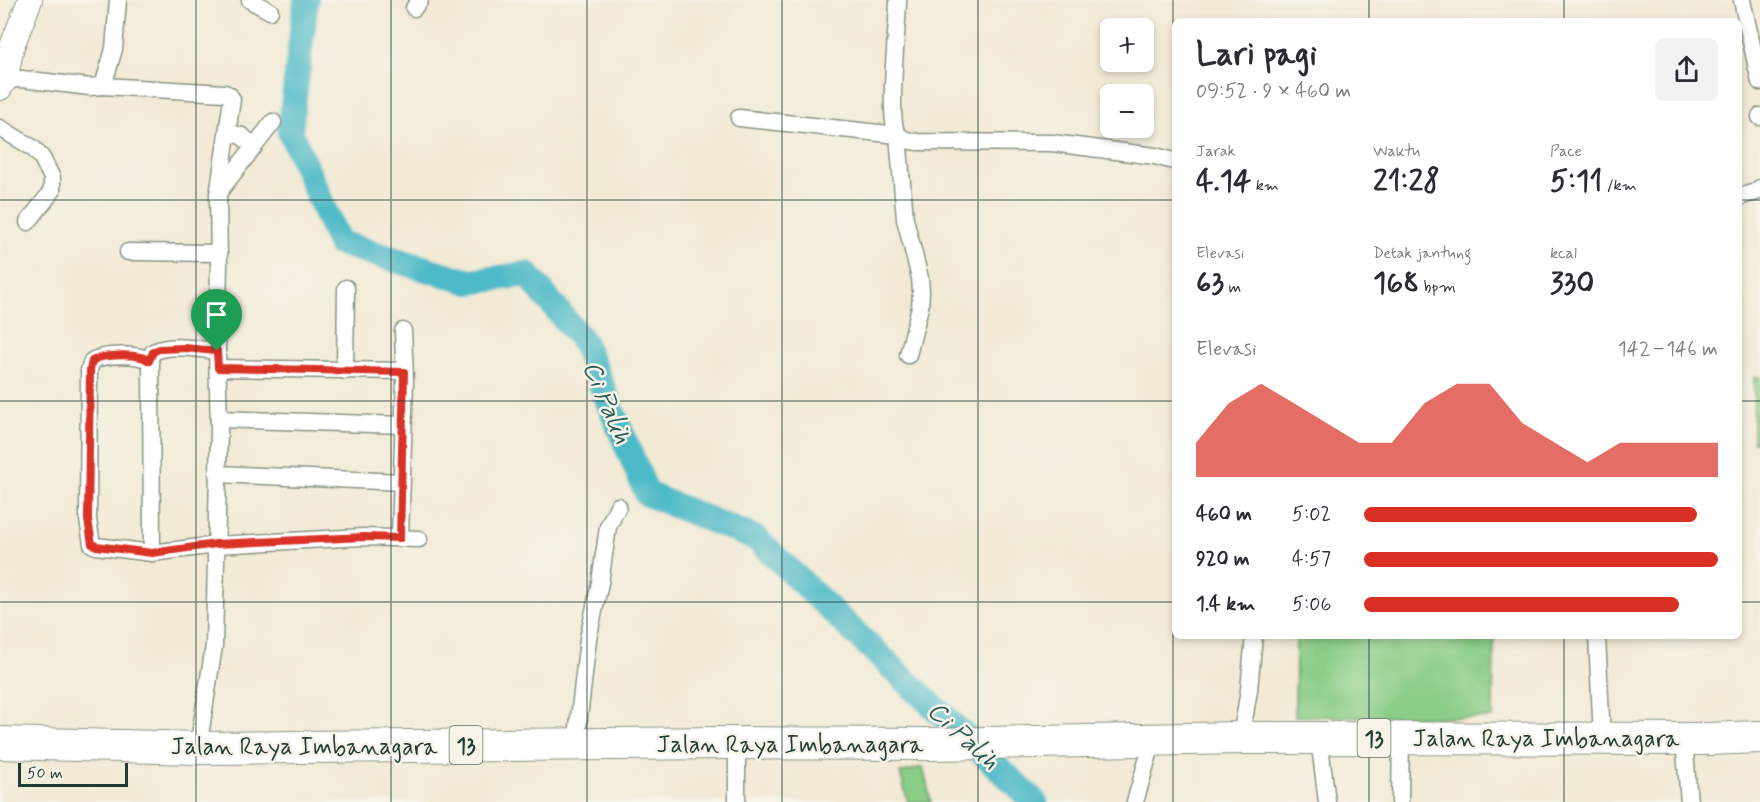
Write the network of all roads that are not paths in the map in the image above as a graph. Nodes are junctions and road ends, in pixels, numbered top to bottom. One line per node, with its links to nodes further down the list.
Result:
1 (30, 0): 8 (street)
2 (118, 0): 9 (street)
3 (250, 0): 6 (street)
4 (898, 0): 14 (street)
5 (1742, 0): 7 (street)
6 (270, 12)
7 (1760, 82)
8 (2, 84): 9 (street)
9 (103, 86): 13 (street)
10 (739, 118): 14 (street)
11 (273, 122): 15 (street)
12 (0, 128): 20 (street)
13 (228, 132): 15 (street); 18 (street)
14 (898, 135): 16 (street); 26 (street)
15 (254, 147): 18 (street)
16 (1172, 160)
17 (1760, 188): 19 (street)
18 (218, 193): 22 (street)
19 (1742, 196)
20 (28, 222)
21 (128, 252): 22 (street)
22 (219, 253): 25 (street)
23 (345, 288): 29 (street)
24 (403, 331): 30 (street)
25 (217, 351): 27 (street); 28 (street)
26 (908, 355)
27 (149, 361): 39 (street); 39 (street)
28 (218, 368): 29 (street); 31 (street)
29 (345, 371): 30 (street)
30 (404, 372): 32 (street)
31 (219, 419): 32 (street); 33 (street)
32 (403, 425): 34 (street)
33 (217, 474): 34 (street); 38 (street)
34 (402, 482): 36 (street)
35 (618, 506): 50 (street)
36 (400, 538): 37 (street); 38 (street)
37 (419, 539)
38 (216, 544): 39 (street); 52 (street)
39 (152, 553)
40 (1254, 639): 43 (street)
41 (1597, 639): 46 (street)
42 (1760, 737): 47 (highway, Jalan Raya Imbanagara / 13)
43 (1241, 738): 44 (highway, Jalan Raya Imbanagara / 13); 48 (highway, Jalan Raya Imbanagara / 13)
44 (1319, 738): 45 (highway, Jalan Raya Imbanagara / 13); 55 (street)
45 (1401, 738): 46 (highway, Jalan Raya Imbanagara / 13); 56 (street)
46 (1602, 738): 47 (highway, Jalan Raya Imbanagara / 13)
47 (1684, 738): 57 (street)
48 (1153, 740): 51 (highway, Jalan Raya Imbanagara / 13); 54 (street)
49 (0, 743): 52 (highway, Jalan Raya Imbanagara / 13)
50 (576, 744): 51 (highway, Jalan Raya Imbanagara / 13); 52 (highway, Jalan Raya Imbanagara / 13)
51 (737, 744): 53 (street)
52 (198, 748)
53 (737, 802)
54 (1135, 802)
55 (1327, 802)
56 (1400, 802)
57 (1689, 802)

